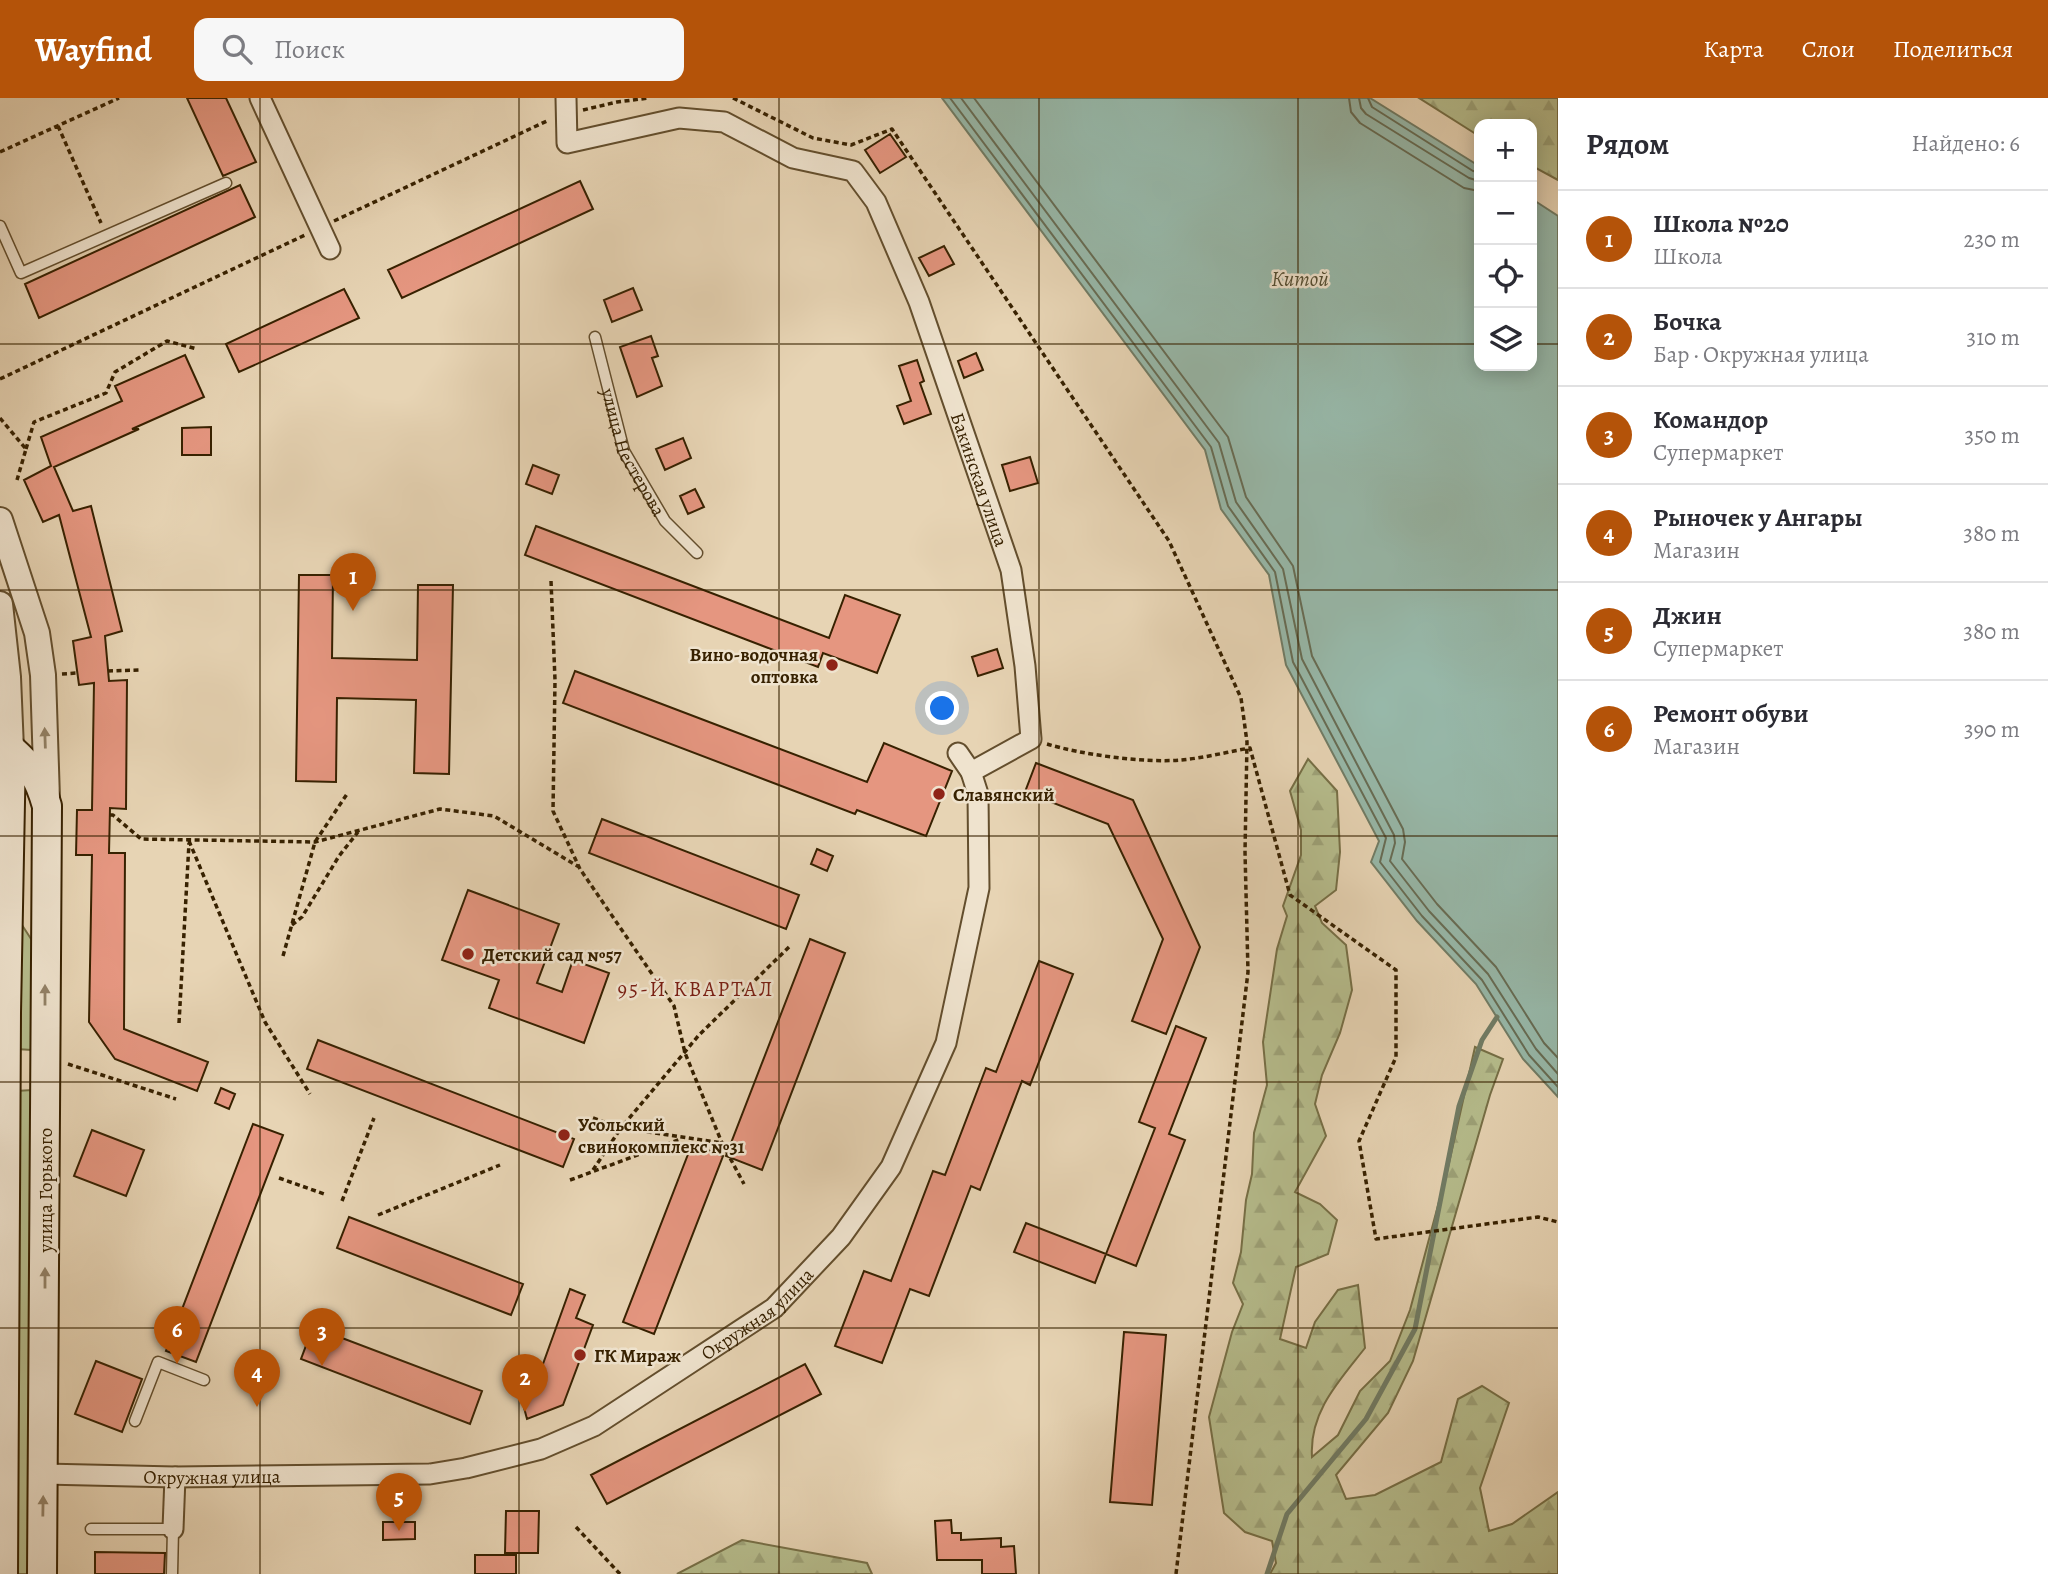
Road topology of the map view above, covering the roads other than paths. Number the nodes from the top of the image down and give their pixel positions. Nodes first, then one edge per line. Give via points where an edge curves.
1 (260, 98) edge
2 (566, 98) edge
3 (226, 183) dead end
4 (0, 226) edge
5 (330, 249) dead end
6 (596, 337) dead end
7 (0, 520) edge
8 (697, 553) dead end
9 (0, 604) edge
10 (6, 744) edge
11 (958, 753) dead end
12 (971, 772) junction
13 (47, 806) junction
14 (3, 1013) edge
15 (45, 1084) junction
16 (7, 1092) junction
17 (204, 1380) dead end
18 (135, 1421) dead end
19 (2, 1471) edge
20 (44, 1474) junction
21 (175, 1477) junction
22 (91, 1529) dead end
23 (173, 1529) junction
24 (3, 1574) edge
25 (42, 1574) edge
26 (172, 1574) edge

1 - 5 street
2 - 12 street, Бакинская улица via 567,143 679,118 724,122 793,158 853,171 876,202 919,302 1011,569 1031,739
3 - 4 lane via 21,273
6 - 8 lane, улица Нестерова via 624,451 665,521
13 -> 7 street, улица Горького via 43,675 37,633
9 - 10 street, улица Горького via 9,677
10 - 13 main road, улица Горького via 39,780
10 - 14 main road, улица Горького
11 - 12 street
12 - 21 street, Окружная улица via 978,794 979,888 946,1042 891,1167 841,1237 774,1308 594,1426 521,1454 430,1474
15 -> 13 main road, улица Горького
14 - 16 main road, улица Горького
15 - 16 main road via 37,1075 22,1073 13,1078
20 -> 15 main road, улица Горького
16 - 19 main road, улица Горького
17 - 18 lane via 158,1362
19 - 24 main road, улица Горького
20 - 21 street, Окружная улица
25 -> 20 main road, улица Горького
21 - 23 street
22 - 23 lane
23 - 26 lane

